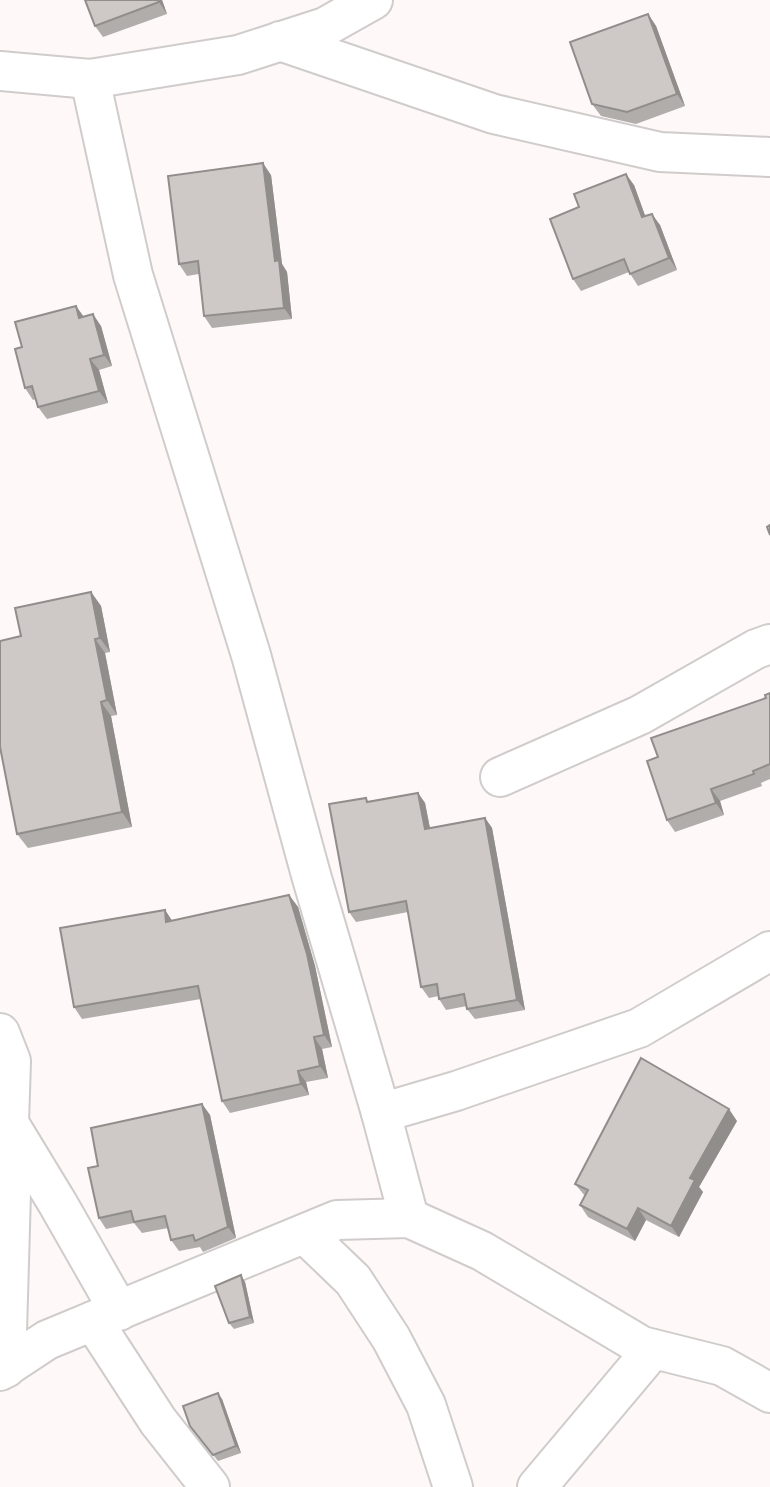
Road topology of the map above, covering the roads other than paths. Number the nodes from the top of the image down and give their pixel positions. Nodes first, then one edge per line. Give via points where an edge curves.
1 (373, 0) edge
2 (279, 41) junction
3 (0, 71) edge
4 (90, 79) junction
5 (770, 157) edge
6 (770, 644) edge
7 (500, 777) dead end
8 (770, 951) edge
9 (0, 1033) edge
10 (381, 1113) junction
11 (9, 1123) junction
12 (409, 1218) junction
13 (305, 1234) junction
14 (106, 1316) junction
15 (653, 1349) junction
16 (3, 1369) edge
17 (770, 1393) edge
18 (210, 1487) edge
19 (453, 1487) edge
20 (537, 1487) edge

1 - 2 street via 325,27
2 - 4 street via 239,55
2 - 5 street via 494,114 660,152
3 - 4 street
4 - 10 street via 133,275 251,654
6 - 7 street via 640,715
8 - 10 street via 639,1028
9 - 11 street via 11,1061
10 - 12 street
11 - 14 street via 58,1204
11 - 16 street via 11,1192
12 - 13 street via 337,1220
12 - 15 street via 482,1251
13 - 14 street
13 - 19 street via 353,1280 391,1338 426,1405
14 - 16 street via 47,1340
14 - 18 street via 158,1421
15 - 17 street via 722,1366
15 - 20 street

